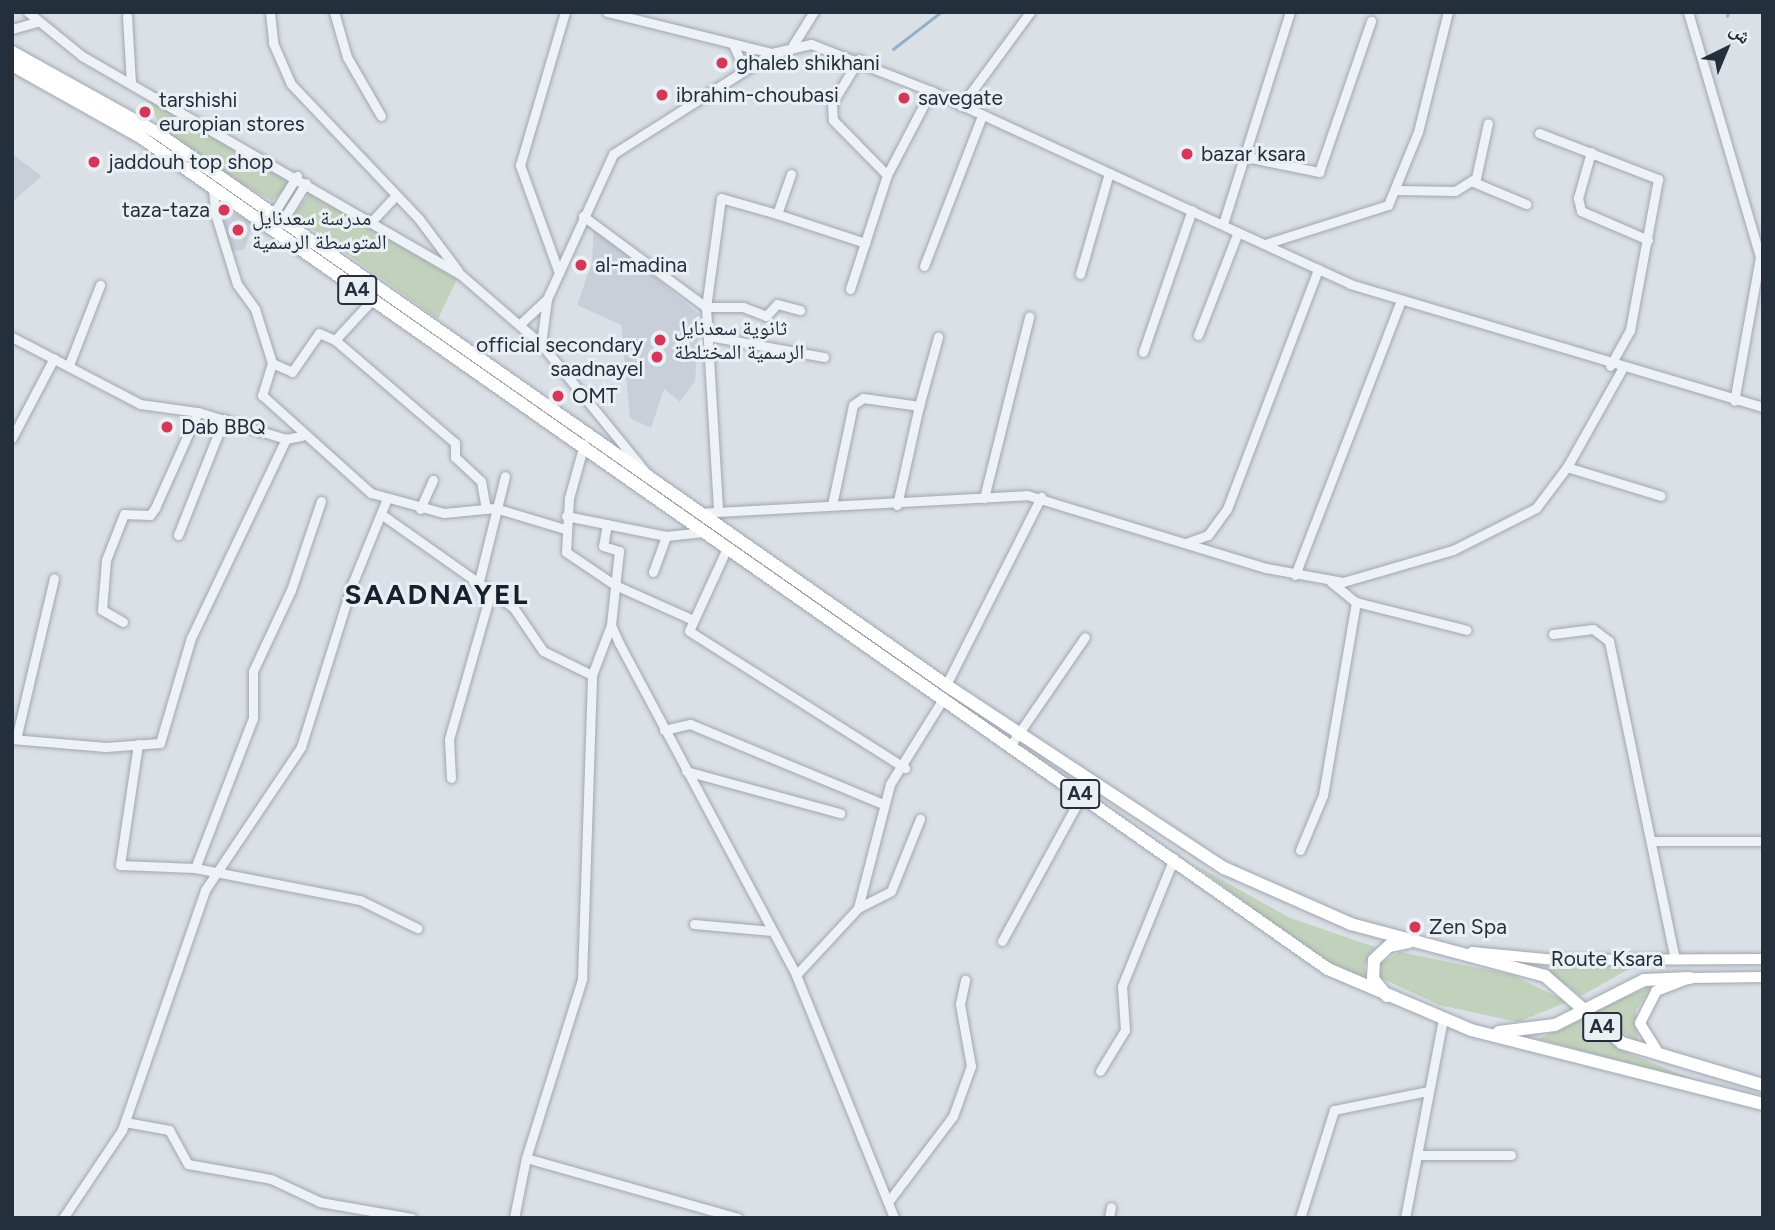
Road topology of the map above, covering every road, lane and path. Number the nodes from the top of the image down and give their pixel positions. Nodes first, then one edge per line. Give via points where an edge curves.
1 (28, 12) edge
2 (270, 12) edge
3 (334, 12) edge
4 (565, 12) edge
5 (607, 12) edge
6 (814, 12) edge
7 (1030, 12) edge
8 (1290, 12) edge
9 (1448, 12) edge
10 (1688, 12) edge
11 (127, 16) dead end
12 (1371, 21) dead end
13 (36, 22) junction
14 (12, 29) edge
15 (733, 44) junction
16 (793, 45) junction
17 (12, 52) edge
18 (772, 53) junction
19 (859, 59) junction
20 (12, 65) edge
21 (744, 69) junction
22 (131, 83) junction
23 (931, 91) junction
24 (961, 106) junction
25 (381, 116) dead end
26 (982, 116) junction
27 (1488, 123) dead end
28 (1539, 133) dead end
29 (1591, 152) junction
30 (1246, 157) junction
31 (1109, 173) junction
32 (791, 174) dead end
33 (297, 176) junction
34 (887, 176) junction
35 (1471, 181) junction
36 (306, 183) junction
37 (214, 188) junction
38 (1398, 190) junction
39 (395, 196) junction
40 (1526, 204) dead end
41 (1192, 211) junction
42 (777, 214) junction
43 (583, 216) junction
44 (372, 221) junction
45 (274, 224) junction
46 (1223, 225) junction
47 (1238, 232) junction
48 (1648, 240) junction
49 (865, 243) junction
50 (1265, 244) junction
51 (1761, 256) edge
52 (924, 266) dead end
53 (1318, 270) junction
54 (559, 273) junction
55 (1080, 274) dead end
56 (460, 275) junction
57 (100, 285) dead end
58 (850, 289) dead end
59 (547, 299) junction
60 (372, 300) junction
61 (1401, 301) junction
62 (706, 307) junction
63 (800, 310) dead end
64 (1029, 317) dead end
65 (519, 325) junction
66 (1198, 335) dead end
67 (708, 336) junction
68 (12, 337) edge
69 (938, 337) dead end
70 (335, 340) junction
71 (541, 344) junction
72 (1143, 352) dead end
73 (824, 357) dead end
74 (54, 358) junction
75 (272, 363) junction
76 (69, 365) junction
77 (1610, 366) junction
78 (1622, 369) junction
79 (1734, 401) junction
80 (919, 406) junction
81 (1763, 407) edge
82 (198, 412) junction
83 (225, 419) junction
84 (302, 436) junction
85 (12, 439) edge
86 (286, 439) junction
87 (584, 444) junction
88 (1567, 467) junction
89 (505, 476) dead end
90 (433, 480) dead end
91 (651, 480) junction
92 (1661, 496) dead end
93 (1041, 497) junction
94 (984, 498) junction
95 (321, 501) dead end
96 (386, 501) junction
97 (832, 505) junction
98 (897, 505) junction
99 (491, 508) junction
100 (718, 508) junction
101 (420, 509) junction
102 (381, 514) junction
103 (566, 516) junction
104 (699, 523) junction
105 (607, 524) junction
106 (565, 529) junction
107 (178, 535) dead end
108 (666, 536) junction
109 (1185, 543) junction
110 (727, 548) junction
111 (653, 572) dead end
112 (1295, 575) junction
113 (54, 579) dead end
114 (479, 581) junction
115 (1331, 582) junction
116 (615, 586) junction
117 (491, 592) junction
118 (1356, 602) junction
119 (691, 619) junction
120 (123, 622) dead end
121 (611, 625) junction
122 (1467, 630) dead end
123 (1553, 634) dead end
124 (1085, 637) dead end
125 (592, 676) junction
126 (946, 685) junction
127 (943, 699) junction
128 (664, 730) junction
129 (1019, 735) junction
130 (14, 739) edge
131 (138, 744) junction
132 (1010, 746) junction
133 (905, 768) junction
134 (686, 771) junction
135 (451, 778) dead end
136 (1082, 795) junction
137 (883, 804) junction
138 (840, 813) dead end
139 (920, 819) dead end
140 (1652, 841) junction
141 (1763, 841) edge
142 (1300, 850) dead end
143 (1174, 858) junction
144 (195, 868) junction
145 (215, 872) junction
146 (858, 908) junction
147 (694, 924) dead end
148 (417, 928) dead end
149 (772, 931) junction
150 (1002, 941) dead end
151 (1413, 941) junction
152 (1452, 948) junction
153 (1675, 959) junction
154 (1763, 959) edge
155 (796, 975) junction
156 (1763, 977) edge
157 (1690, 978) junction
158 (965, 980) dead end
159 (1393, 1000) junction
160 (1585, 1009) junction
161 (1443, 1019) junction
162 (1471, 1030) junction
163 (1669, 1062) junction
164 (1100, 1071) dead end
165 (1763, 1085) edge
166 (1428, 1091) junction
167 (1763, 1104) edge
168 (125, 1122) junction
169 (1417, 1155) junction
170 (1511, 1155) dead end
171 (526, 1158) junction
172 (888, 1202) junction
173 (1111, 1207) dead end
174 (64, 1218) edge
175 (412, 1218) edge
176 (514, 1218) edge
177 (738, 1218) edge
178 (894, 1218) edge
179 (1109, 1218) edge
180 (1300, 1218) edge
181 (1405, 1218) edge

1 - 13 street
2 - 39 street via 273,43 291,84
3 - 25 street via 347,57
4 - 54 street via 520,165
5 - 15 street
6 - 16 street
7 - 24 street
8 - 30 street
9 - 38 street via 1437,69
10 - 51 street
11 - 22 street
12 - 30 street via 1319,172
13 - 14 street
13 - 22 street
15 - 18 street
15 - 21 street
16 - 18 street
16 - 19 street
17 - 45 highway, A4 via 129,115
18 - 21 street
19 - 23 street
19 - 34 street via 838,89 833,120
20 - 37 highway, A4 via 96,108
21 - 43 street via 620,148
22 - 33 street
23 - 24 street
23 - 34 street
24 - 26 street
26 - 31 street
26 - 52 street
27 - 35 street
28 - 29 street
29 - 48 street via 1654,173
29 - 48 street via 1578,198 1581,211
30 - 46 street
31 - 41 street
31 - 55 street
32 - 42 street
33 - 36 street
33 - 45 street
34 - 49 street
35 - 38 street via 1455,191
35 - 40 street
36 - 44 street
36 - 45 street
37 - 45 highway, A4
37 - 75 street via 215,213 237,284 255,309
38 - 50 street via 1388,205 1365,215
39 - 44 street
39 - 56 street
41 - 46 street
41 - 72 street
42 - 49 street
42 - 62 street via 721,198
43 - 54 street
43 - 62 street
44 - 56 street
45 - 60 highway, A4
45 - 91 highway, A4
46 - 47 street
47 - 50 street
47 - 66 street
48 - 77 street via 1630,330
49 - 58 street
50 - 53 street
51 - 79 street
53 - 61 street
53 - 109 street via 1227,509 1208,535
54 - 59 street
56 - 65 street
57 - 76 street
59 - 65 street
59 - 71 street
60 - 70 street
60 - 87 highway, A4
61 - 77 street
61 - 112 street
62 - 63 street via 743,307 766,316 777,304
62 - 67 street
64 - 94 street
65 - 71 street
67 - 73 street
67 - 100 street
68 - 74 street
69 - 80 street
70 - 75 street via 317,335 292,372
70 - 99 street via 455,443 459,462 481,481
71 - 91 street
74 - 76 street
74 - 85 street
75 - 84 street via 262,395
76 - 82 street via 140,404
77 - 78 street
78 - 79 street
78 - 88 street
79 - 81 street
80 - 97 street via 855,402
80 - 98 street
82 - 83 street
82 - 120 street via 155,508 150,515 124,514 106,560 102,610
83 - 86 street
83 - 107 street
84 - 86 street
84 - 96 street
86 - 131 street via 191,638 163,739
87 - 103 street
87 - 104 highway, A4
88 - 92 street
88 - 115 street via 1535,508 1453,550
89 - 99 street
90 - 101 street
91 - 104 highway, A4
93 - 94 street
93 - 109 street
93 - 126 street
94 - 98 street
95 - 144 street via 291,590 253,671 253,718
96 - 101 street
96 - 102 street
97 - 98 street
97 - 100 street
99 - 101 street
99 - 106 street
99 - 114 street
100 - 104 street
102 - 114 street
102 - 145 street via 351,587 301,747
103 - 105 street
103 - 106 street
104 - 108 street
104 - 110 highway, A4
104 - 126 highway, A4
105 - 108 street
105 - 116 street via 603,546 620,551
106 - 116 street via 568,554
108 - 111 street
109 - 112 street
110 - 119 street
110 - 127 highway, A4
112 - 115 street
113 - 130 street
114 - 117 street
115 - 118 street
116 - 119 street
116 - 121 street
117 - 125 street via 520,615 542,651
117 - 135 street via 449,739
118 - 122 street
118 - 142 street via 1323,795
119 - 133 street via 690,631 737,666
121 - 125 street
121 - 128 street
123 - 140 street via 1593,629 1609,641
124 - 129 street
125 - 171 street via 585,965
126 - 129 highway, A4
127 - 132 highway, A4
127 - 133 street
128 - 134 street
128 - 137 street via 690,724
129 - 132 street
129 - 151 highway, A4 via 1253,884
130 - 131 street
131 - 144 street via 120,865
132 - 136 highway, A4
133 - 137 street
134 - 138 street
134 - 149 street
136 - 143 highway, A4
136 - 150 street
137 - 146 street
139 - 146 street via 891,891
140 - 141 street
140 - 153 street
143 - 159 highway, A4 via 1306,955
143 - 164 street via 1122,986 1125,1030
144 - 145 street
145 - 148 street via 360,900
145 - 168 street
146 - 155 street
147 - 149 street
149 - 155 street
151 - 152 highway, A4
151 - 159 highway via 1389,946 1374,960 1373,979
152 - 153 main road, Route Ksara via 1556,960
152 - 160 highway, A4 via 1545,976
153 - 154 main road, Route Ksara
155 - 172 street
156 - 157 main road, Route Ksara
157 - 160 highway via 1644,980
157 - 163 main road, Route Ksara via 1656,991 1640,1016 1645,1038
158 - 172 street via 960,1004 971,1066 953,1116
159 - 161 highway, A4
160 - 162 highway via 1533,1031
160 - 163 highway, A4 via 1622,1044
161 - 162 highway, A4
161 - 166 street
162 - 167 highway, A4
163 - 165 highway, A4
166 - 169 street
166 - 180 street via 1334,1110
168 - 174 street
168 - 175 street via 169,1130 188,1164 271,1179 320,1202
169 - 170 street
169 - 181 street
171 - 176 street
171 - 177 street
172 - 178 street
173 - 179 street

